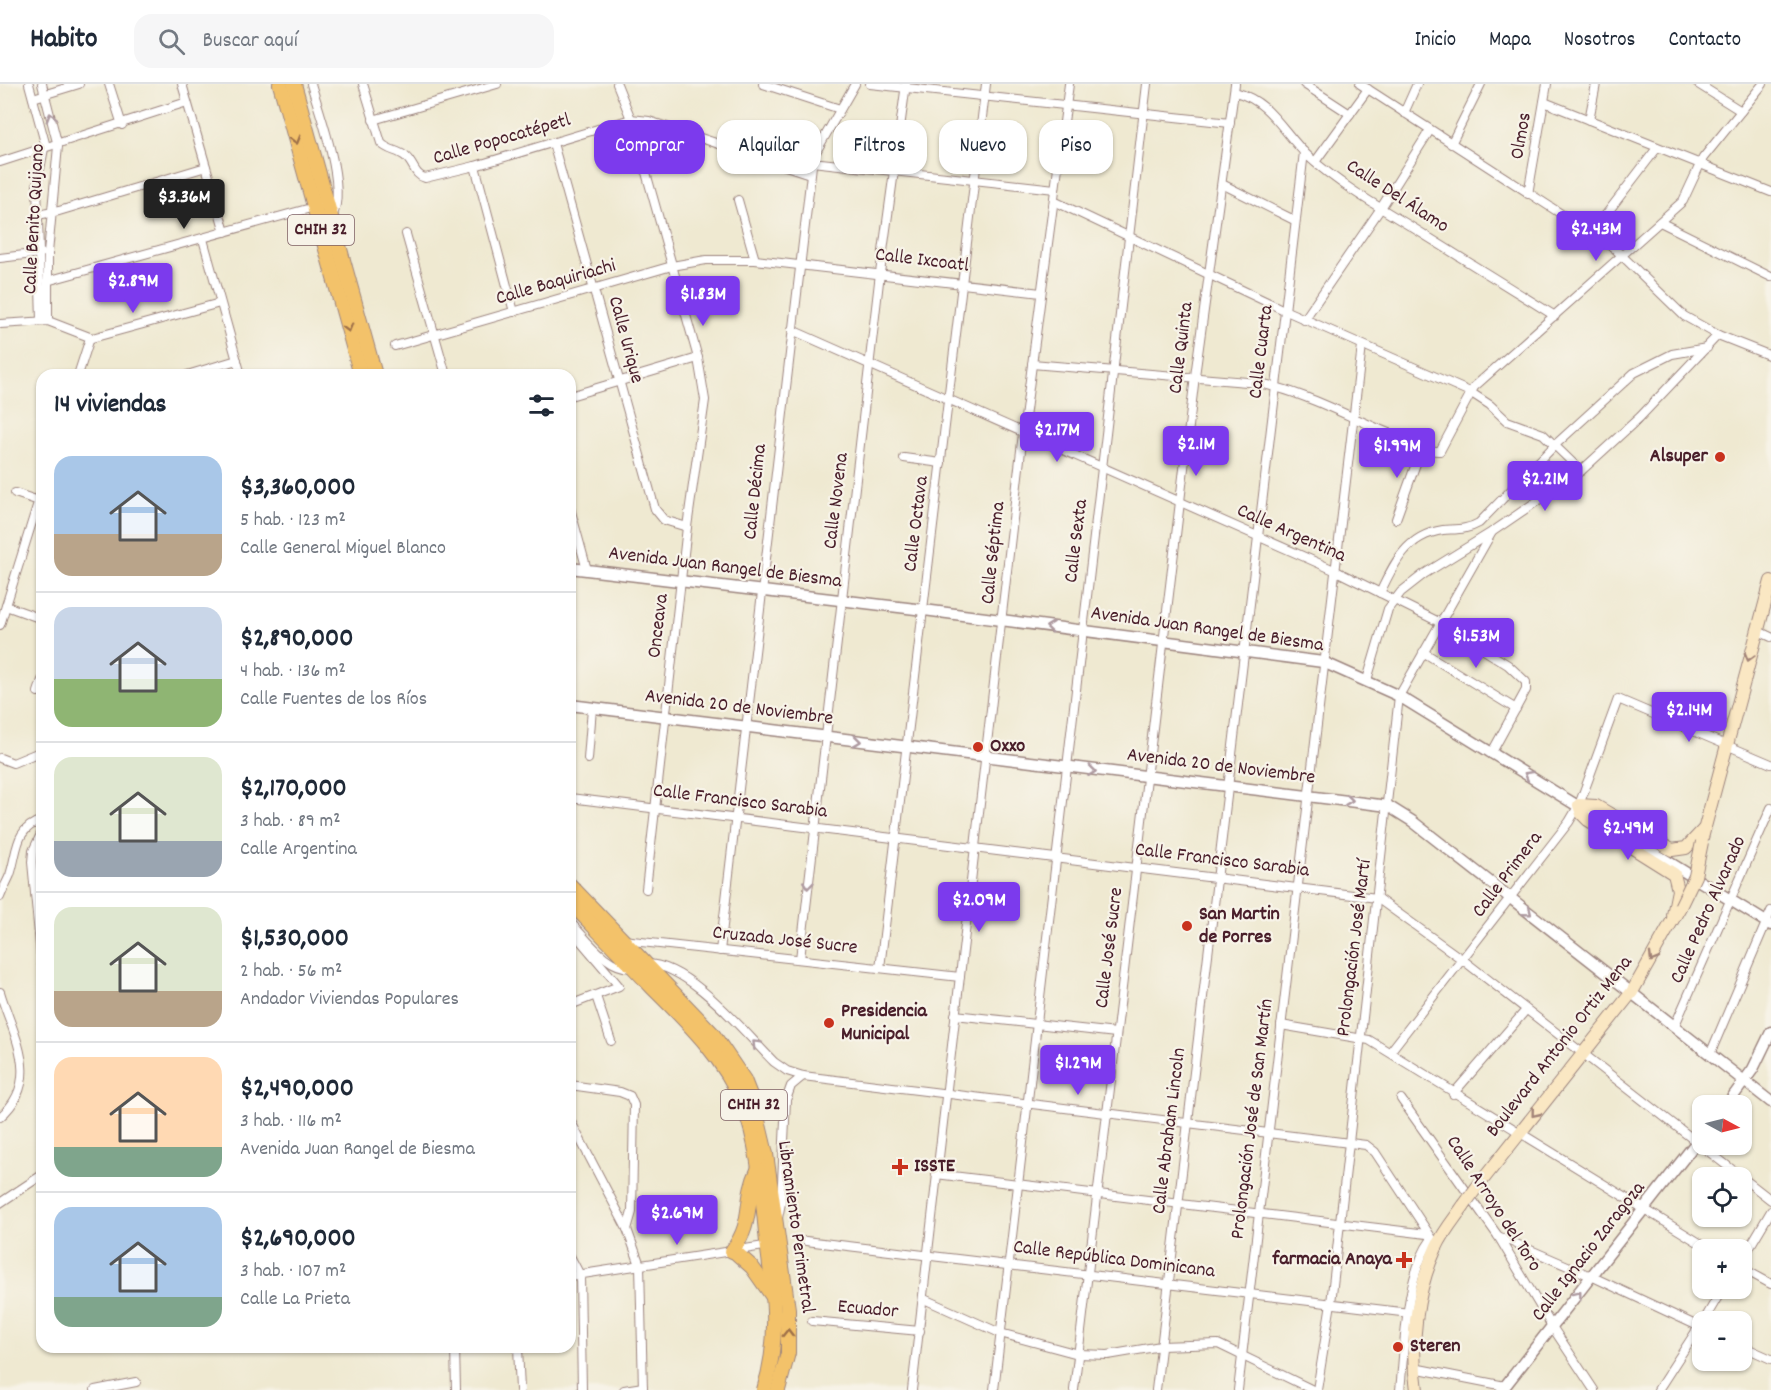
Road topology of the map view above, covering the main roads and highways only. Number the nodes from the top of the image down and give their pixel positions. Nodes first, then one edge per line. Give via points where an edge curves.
1 (280, 84) edge
2 (294, 84) edge
3 (321, 205) junction
4 (360, 369) edge
5 (373, 369) edge
6 (1771, 581) edge
7 (1703, 836) junction
8 (576, 891) edge
9 (576, 908) edge
10 (1670, 928) junction
11 (639, 966) junction
12 (758, 1168) junction
13 (774, 1245) junction
14 (775, 1301) junction
15 (764, 1390) edge
16 (778, 1390) edge
17 (1417, 1390) edge

1 -> 3 main road, CHIH 32
2 - 3 main road, CHIH 32
3 -> 4 main road, CHIH 32
3 - 5 main road, CHIH 32 via 331,218
6 -> 7 main road, Boulevard Antonio Ortiz Mena
7 - 10 main road, Boulevard Antonio Ortiz Mena, bridge via 1695,876
7 - 10 main road via 1686,848 1672,850 1596,806 1579,805 1588,820 1674,874 1678,891
8 - 11 main road, Libramiento Perimetral / CHIH 32 via 624,940
9 - 11 main road, Libramiento Perimetral / CHIH 32
10 -> 17 main road, Boulevard Antonio Ortiz Mena, bridge via 1632,992 1432,1240 1413,1314
11 - 12 main road, Libramiento Perimetral / CHIH 32 via 727,1071 749,1122
11 - 13 main road, Libramiento Perimetral / CHIH 32 via 712,1034 744,1080 761,1129 776,1222
12 - 13 main road, Libramiento Perimetral / CHIH 32
12 - 14 main road via 749,1192 746,1229 733,1251 752,1267
13 - 14 main road, Libramiento Perimetral / CHIH 32
16 -> 13 main road, Libramiento Perimetral / CHIH 32 via 789,1334
14 - 15 main road, Libramiento Perimetral / CHIH 32 via 776,1331

